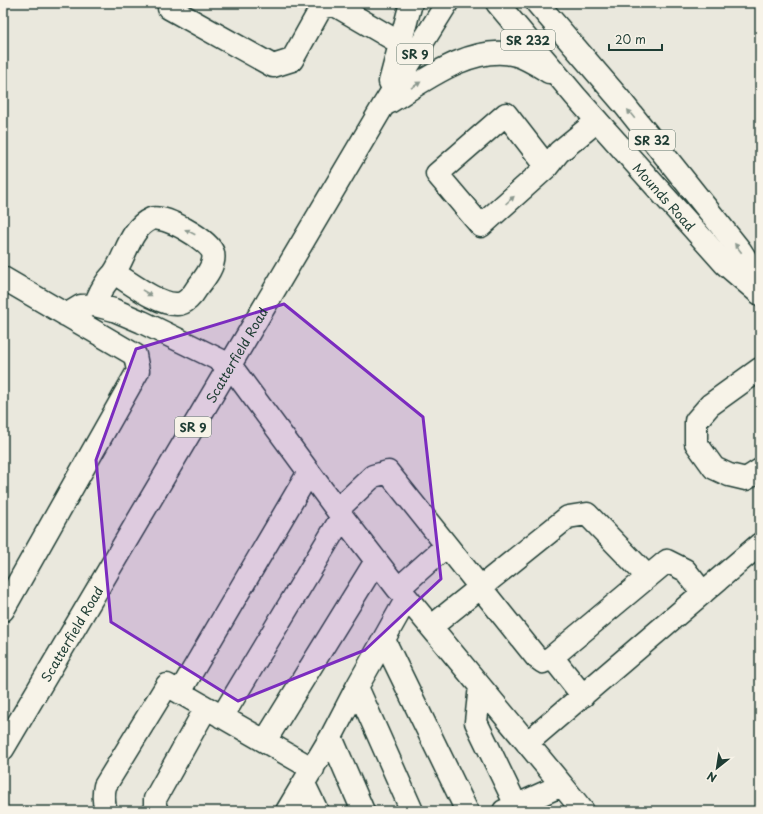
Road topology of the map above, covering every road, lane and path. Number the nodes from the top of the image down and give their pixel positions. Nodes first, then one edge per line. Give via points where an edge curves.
1 (169, 3) edge
2 (411, 3) edge
3 (447, 3) edge
4 (497, 3) edge
5 (537, 3) edge
6 (551, 3) edge
7 (400, 43) junction
8 (581, 54) junction
9 (558, 77) junction
10 (383, 106) junction
11 (597, 121) junction
12 (547, 167) junction
13 (114, 273) junction
14 (3, 278) edge
15 (760, 281) edge
16 (760, 294) edge
17 (95, 304) junction
18 (66, 315) junction
19 (230, 365) junction
20 (760, 369) edge
21 (760, 470) edge
22 (309, 472) junction
23 (340, 514) junction
24 (760, 544) edge
25 (446, 546) junction
26 (376, 561) junction
27 (648, 577) junction
28 (480, 588) junction
29 (703, 593) junction
30 (402, 594) junction
31 (4, 606) edge
32 (431, 627) junction
33 (384, 640) junction
34 (552, 657) junction
35 (480, 686) junction
36 (357, 687) junction
37 (180, 692) junction
38 (583, 696) junction
39 (214, 712) junction
40 (331, 737) junction
41 (265, 741) junction
42 (527, 743) junction
43 (3, 748) edge
44 (308, 776) junction
45 (562, 785) junction
46 (510, 808) edge
47 (106, 811) edge
48 (157, 811) edge
49 (287, 811) edge
50 (317, 811) edge
51 (363, 811) edge
52 (412, 811) edge
53 (467, 811) edge
54 (583, 811) edge

1 - 7 main road via 169,8 273,66 292,60 321,8 333,4
2 - 7 main road
3 - 10 main road, Scatterfield Road / SR 9
4 - 9 main road, Mounds Road / SR 232
5 - 8 main road, Mounds Road / SR 32
6 - 8 main road
7 - 10 main road
15 -> 8 main road, Mounds Road / SR 32 via 740,250
10 -> 9 main road, SR 32 via 433,75 468,58 495,52 517,55
9 - 11 main road, Mounds Road / SR 32
10 - 19 main road, Scatterfield Road / SR 9
11 - 12 main road via 559,152
11 - 16 main road, Mounds Road / SR 32 via 725,264
12 -> 12 main road via 506,114 437,174 481,226
13 -> 13 main road via 152,296 178,305 187,301 202,282 209,271 213,254 208,245 196,235 166,220 153,218 135,234
13 - 17 main road via 106,282
14 - 18 main road
17 - 18 main road via 81,306
17 - 19 main road via 142,322
18 - 31 main road via 135,355 138,371
19 - 22 main road
19 - 43 main road, Scatterfield Road / SR 9
20 - 21 main road via 710,405 696,421 696,444 714,468 730,475 746,479
22 - 23 main road
22 - 37 main road
23 - 25 main road via 373,476 388,472
23 - 26 main road
23 - 39 main road
24 - 29 main road
25 - 28 main road
25 - 30 main road
26 - 30 main road
26 - 41 main road
27 - 28 main road via 587,514 568,517
27 - 29 main road via 667,561 686,570
27 - 34 main road
28 - 32 main road
28 - 34 main road via 536,658 543,662
29 - 38 main road
30 - 32 main road
30 - 33 main road
32 - 35 main road
33 - 36 main road
33 - 53 main road
34 - 38 main road
35 - 42 main road
35 - 46 main road via 476,722
36 - 40 main road
36 - 52 main road
37 - 39 main road
37 - 47 main road via 167,685 105,786 103,804
38 - 42 main road
39 - 41 main road
39 - 48 main road via 155,799
40 - 44 main road
40 - 51 main road
41 - 44 main road
42 - 45 main road
44 - 49 main road
44 - 50 main road
45 - 46 main road
45 - 54 main road

